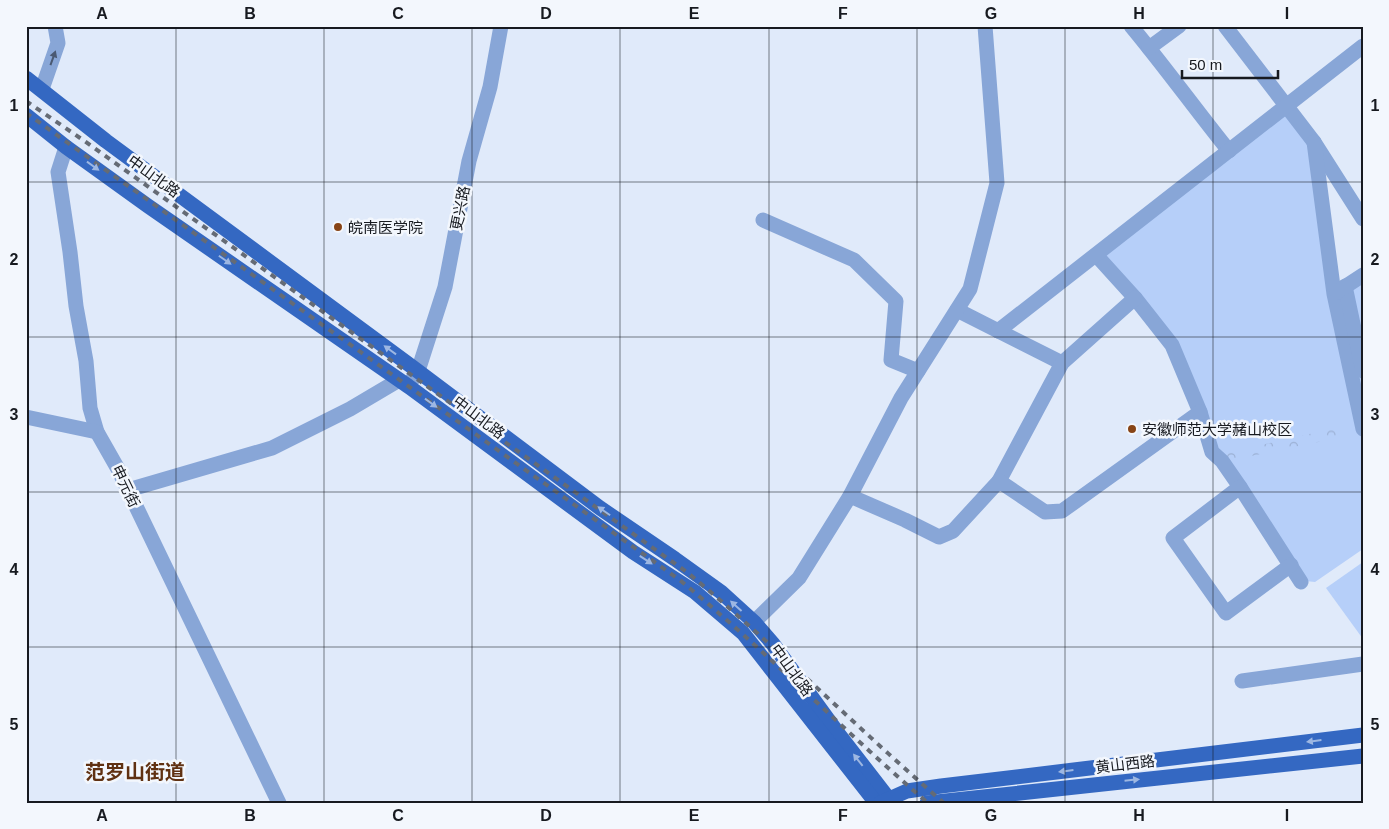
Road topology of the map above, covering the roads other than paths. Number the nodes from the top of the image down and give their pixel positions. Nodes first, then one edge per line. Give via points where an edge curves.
1 (55, 26) edge
2 (501, 26) edge
3 (985, 26) edge
4 (1132, 26) edge
5 (1179, 26) edge
6 (1225, 26) edge
7 (1363, 46) edge
8 (1149, 48) junction
9 (26, 78) edge
10 (42, 89) junction
11 (1287, 106) junction
12 (26, 115) edge
13 (1314, 142) junction
14 (66, 147) junction
15 (1228, 151) junction
16 (1363, 219) edge
17 (763, 220) dead end
18 (1096, 255) junction
19 (1363, 275) edge
20 (1340, 290) junction
21 (1135, 298) junction
22 (957, 310) junction
23 (998, 331) junction
24 (1062, 364) junction
25 (418, 371) junction
26 (918, 371) junction
27 (1363, 371) edge
28 (404, 383) junction
29 (1200, 412) junction
30 (26, 417) edge
31 (1363, 429) edge
32 (97, 432) junction
33 (999, 481) junction
34 (1240, 487) junction
35 (128, 490) junction
36 (850, 496) junction
37 (1291, 565) junction
38 (1302, 582) dead end
39 (754, 622) junction
40 (1363, 664) edge
41 (1242, 681) dead end
42 (1363, 735) edge
43 (1363, 756) edge
44 (884, 802) edge
45 (279, 803) edge
46 (927, 803) edge

10 -> 1 street via 58,43
2 - 25 street, 更兴路 via 490,87 469,161 445,287
3 - 22 street via 997,183 970,290
4 - 8 street
5 - 8 street
6 - 11 street
7 - 11 street
8 - 15 street
9 - 10 main road, 中山北路
25 -> 10 main road, 中山北路 via 106,141
11 - 13 street
11 - 15 street
12 - 14 main road
13 - 16 street
13 - 20 street
14 -> 28 main road
14 - 32 street, 申元街 via 58,172 90,408
15 - 18 street
17 - 26 street via 854,260 896,301 891,360
18 - 21 street
18 - 23 street
19 - 20 street
20 - 27 street
20 - 31 street
21 - 24 street
21 - 29 street via 1172,345
22 - 23 street
22 - 26 street
23 - 24 street
24 - 33 street
25 - 28 street, 更兴路
39 -> 25 main road, 中山北路 via 721,592 600,508
26 - 36 street via 900,398
28 - 35 street via 272,448
28 -> 44 main road via 633,552 695,592 743,633
29 - 33 street via 1062,511 1045,512
29 - 34 street via 1212,452
30 - 32 street
32 - 35 street, 申元街
33 - 36 street via 954,531 939,537
34 - 37 street
34 - 37 street via 1173,538 1226,613
35 - 45 street, 申元街
36 - 39 street via 799,578
37 - 38 street
44 -> 39 main road, 中山北路 via 837,732
40 - 41 street
42 -> 44 main road, 黄山西路 via 941,786 906,791
46 -> 43 main road, 黄山西路

